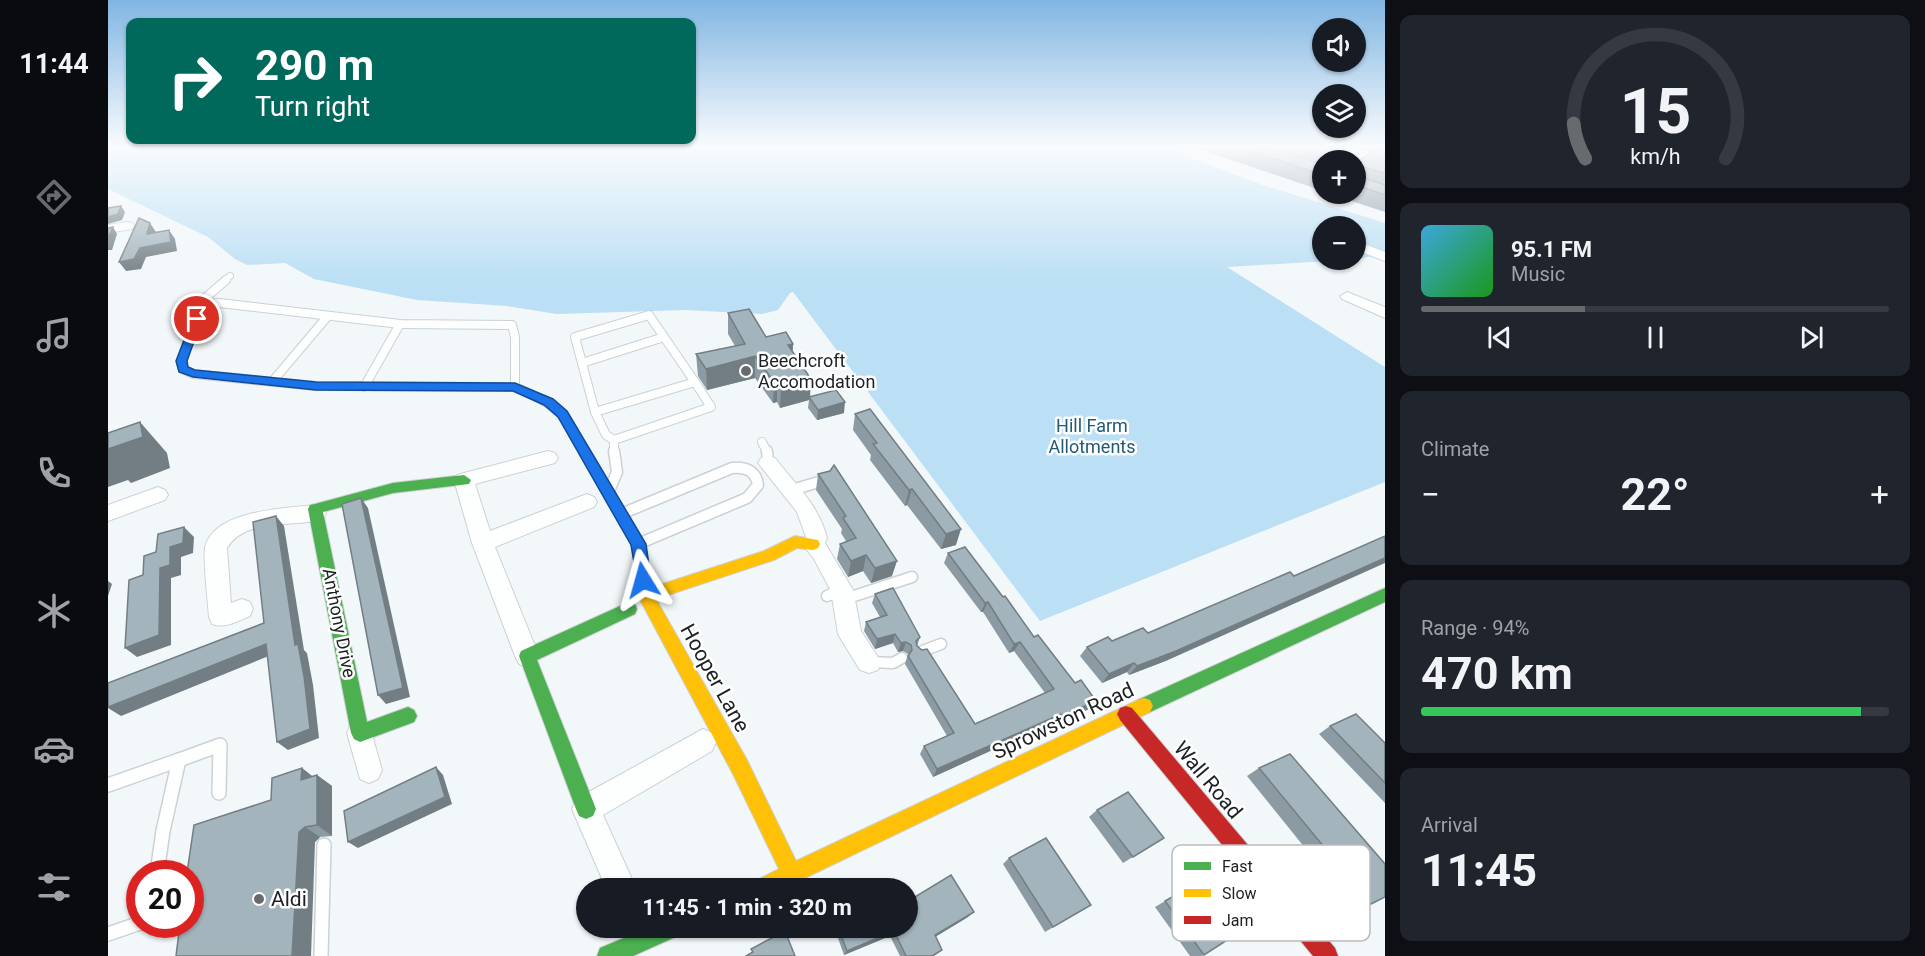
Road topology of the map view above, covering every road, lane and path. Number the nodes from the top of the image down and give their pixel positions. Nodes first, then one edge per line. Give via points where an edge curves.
1 (127, 226) dead end
2 (108, 229) edge
3 (1366, 249) edge
4 (1385, 257) edge
5 (230, 276) dead end
6 (1347, 296) dead end
7 (205, 304) junction
8 (1382, 316) edge
9 (327, 317) junction
10 (400, 324) junction
11 (664, 337) junction
12 (582, 363) junction
13 (272, 382) junction
14 (695, 382) junction
15 (364, 387) junction
16 (515, 387) junction
17 (595, 412) junction
18 (614, 440) junction
19 (762, 442) dead end
20 (548, 458) dead end
21 (768, 463) joint
22 (464, 480) junction
23 (825, 480) edge
24 (792, 490) junction
25 (609, 491) junction
26 (158, 495) dead end
27 (587, 502) dead end
28 (108, 513) edge
29 (316, 513) junction
30 (621, 514) junction
31 (483, 543) junction
32 (638, 544) junction
33 (813, 544) junction
34 (912, 577) dead end
35 (651, 594) junction
36 (838, 595) junction
37 (1385, 595) edge
38 (242, 609) dead end
39 (629, 609) dead end
40 (941, 644) dead end
41 (920, 652) edge
42 (527, 657) junction
43 (902, 658) dead end
44 (868, 662) joint
45 (1126, 714) junction
46 (408, 716) dead end
47 (360, 733) junction
48 (703, 742) dead end
49 (179, 760) junction
50 (369, 770) dead end
51 (108, 785) edge
52 (219, 793) dead end
53 (586, 809) junction
54 (324, 845) dead end
55 (1235, 845) edge
56 (159, 860) edge
57 (792, 874) junction
58 (617, 878) edge
59 (783, 878) edge
60 (126, 927) edge
61 (108, 934) edge
62 (632, 938) edge
63 (1315, 941) edge
64 (321, 956) edge
65 (608, 956) edge
66 (1327, 956) edge

1 - 2 street
3 - 4 street
5 - 7 lane via 204,299
6 - 8 street
7 - 9 lane
7 - 13 lane via 181,361 183,369
9 - 10 lane
9 - 13 lane
10 - 15 lane
10 - 16 lane via 512,325
11 - 12 lane
11 - 12 lane via 649,315 575,337
11 - 14 lane
12 - 17 lane
13 - 15 lane
14 - 17 lane
14 - 18 lane via 711,407
15 - 16 lane
16 - 25 lane via 549,402 563,414
17 - 18 lane via 606,435
18 - 25 lane via 617,472
19 - 21 lane
20 - 22 street
21 - 24 street
22 - 29 street via 393,489 315,509
22 - 31 street
23 - 24 lane
24 - 33 street via 815,525 817,538
25 - 30 lane
26 - 28 street
27 - 31 street
29 - 38 street via 260,519 226,531 219,539 216,547 221,626
29 - 47 street, Anthony Drive
30 - 32 lane
30 - 32 lane via 732,468 740,467 756,475 758,485 747,498
31 - 42 street
32 - 35 lane via 643,580
33 - 35 street via 795,542 769,556
33 - 36 street via 822,553
34 - 36 lane
35 - 57 street, Hooper Lane via 646,596 740,767
36 - 44 street via 850,634
37 - 45 street, Sprowston Road
39 - 42 street
40 - 41 lane
42 - 53 street
43 - 44 lane via 893,663
45 - 55 street, Wall Road
45 - 57 street, Sprowston Road
46 - 47 street
47 - 50 street, Anthony Drive
48 - 53 street
49 - 51 lane
49 - 52 lane via 220,745
49 - 56 lane
53 - 58 street
54 - 64 lane
57 - 59 street, Sprowston Road
60 - 61 lane
62 - 65 street
63 - 66 street, Wall Road

